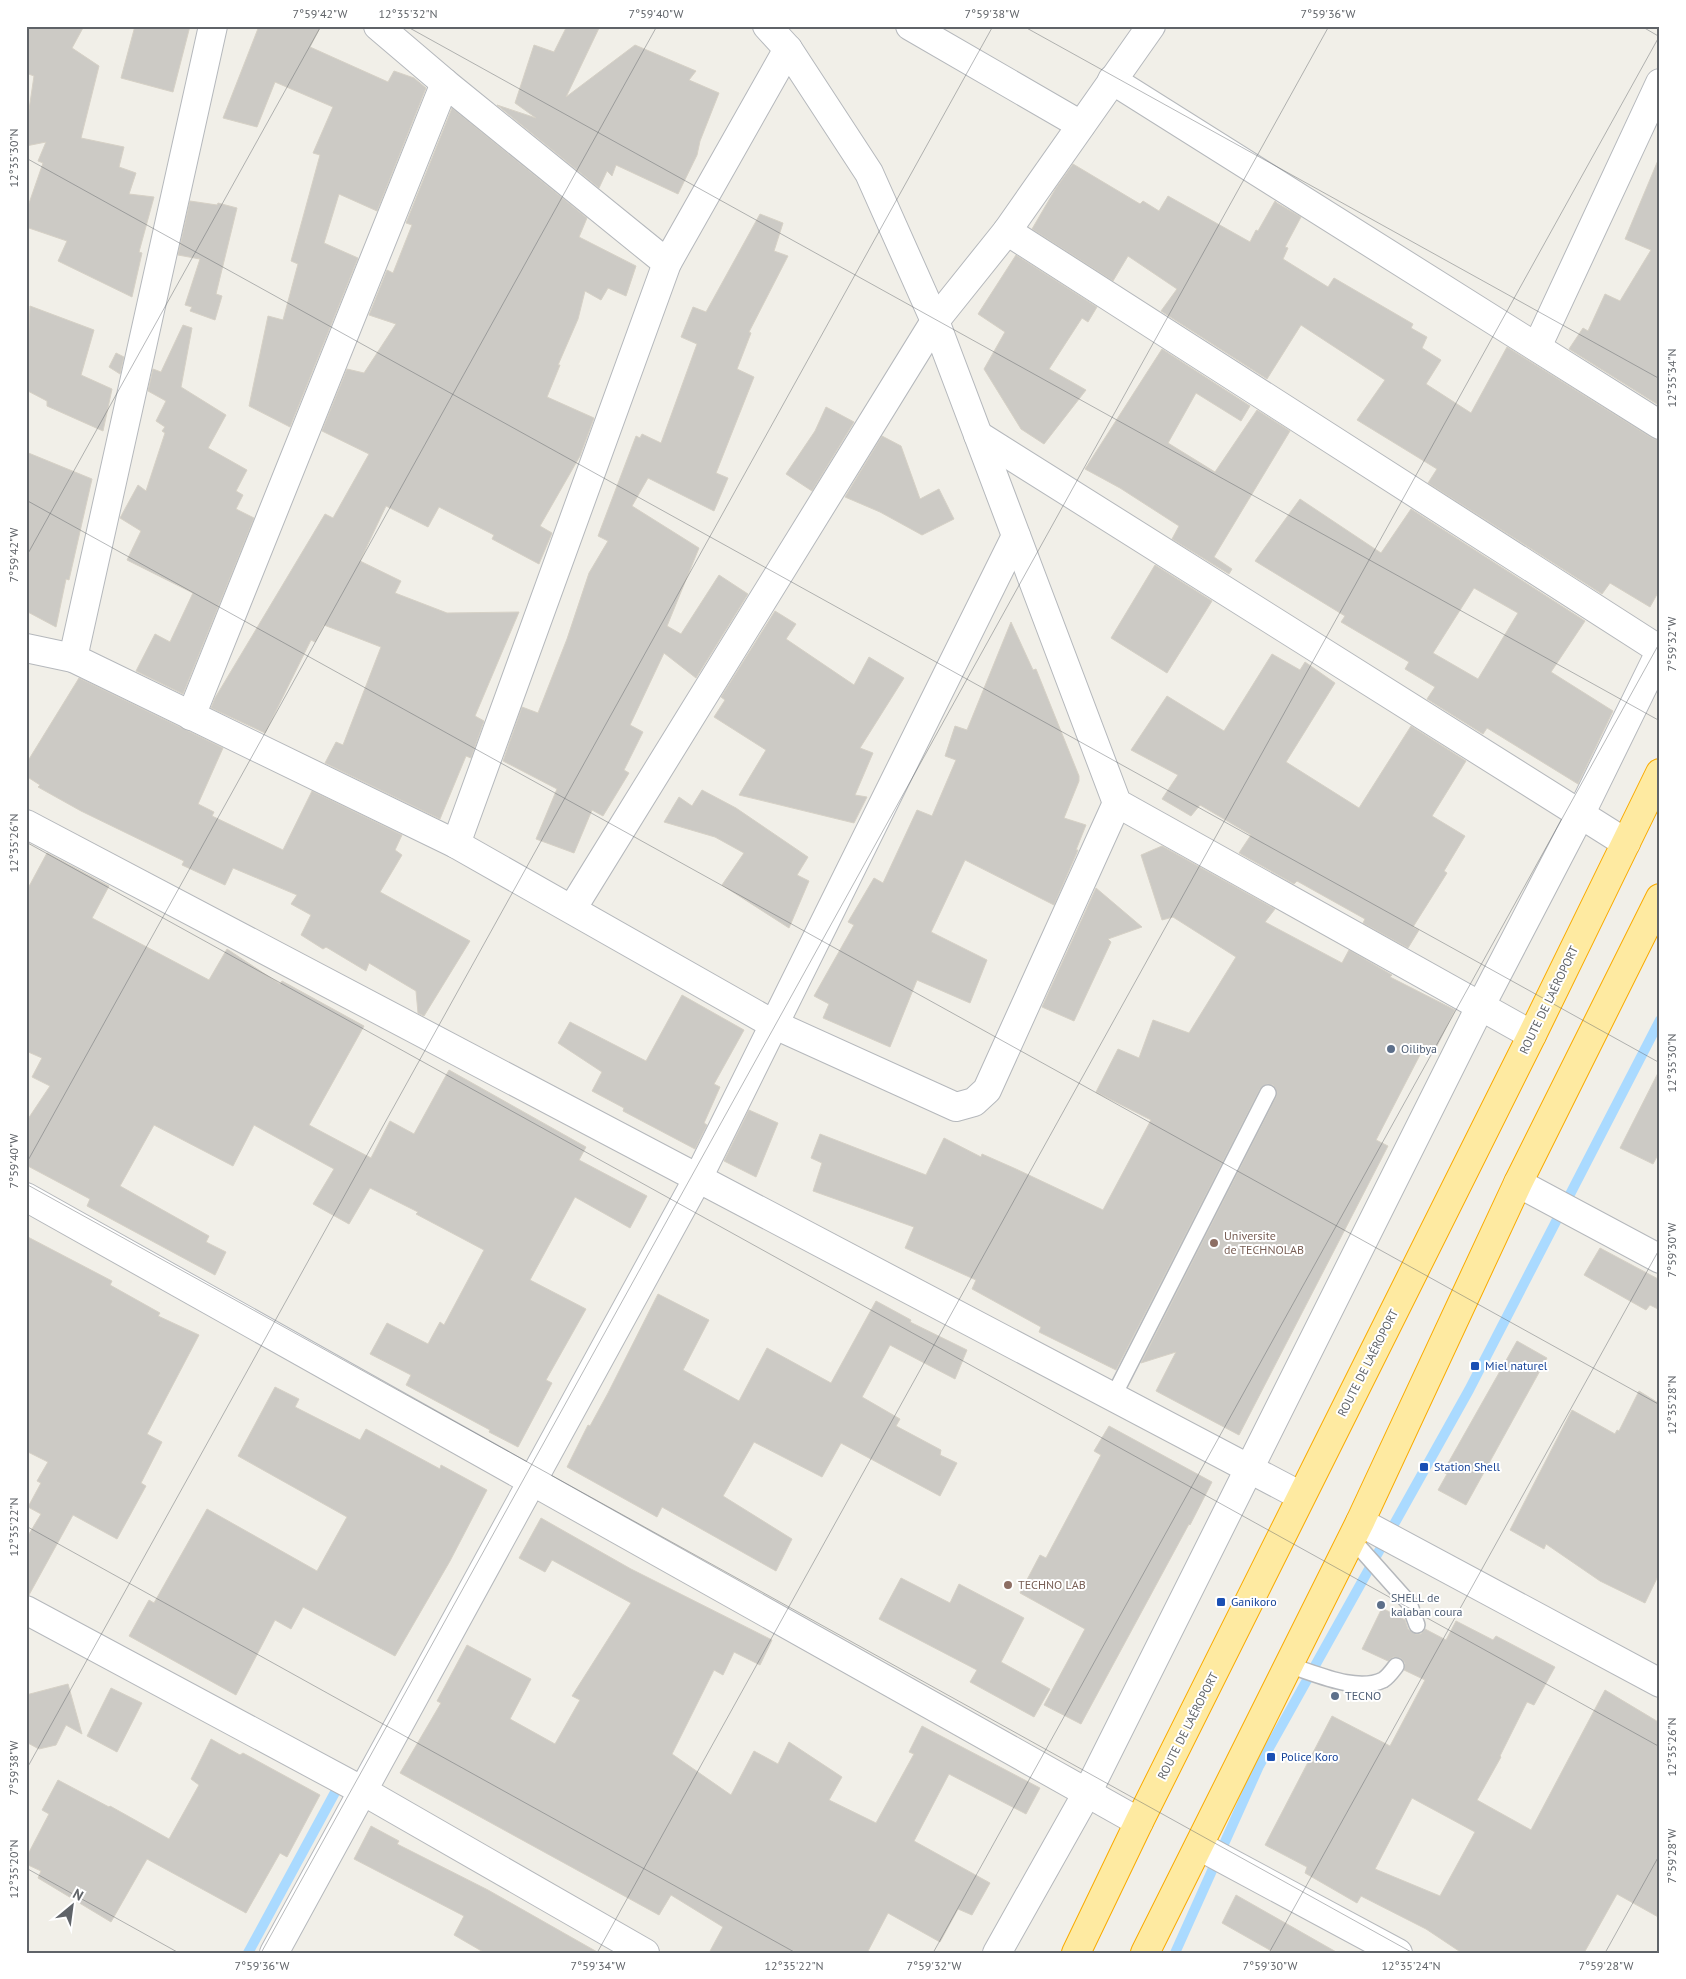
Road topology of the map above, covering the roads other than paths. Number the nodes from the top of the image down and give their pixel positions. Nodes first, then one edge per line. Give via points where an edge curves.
1 (213, 26) edge
2 (378, 26) edge
3 (767, 26) edge
4 (910, 26) edge
5 (1151, 26) edge
6 (788, 49) junction
7 (1112, 80) junction
8 (444, 83) junction
9 (1660, 83) edge
10 (1081, 125) junction
11 (1007, 231) junction
12 (667, 263) junction
13 (935, 321) junction
14 (1537, 347) junction
15 (1660, 425) edge
16 (978, 434) junction
17 (1016, 536) junction
18 (26, 648) edge
19 (1660, 651) edge
20 (73, 658) junction
21 (191, 716) junction
22 (1660, 773) edge
23 (1117, 803) junction
24 (1580, 815) junction
25 (26, 824) edge
26 (1626, 843) junction
27 (456, 844) junction
28 (1660, 898) edge
29 (572, 909) junction
30 (1480, 1007) junction
31 (773, 1024) junction
32 (1532, 1035) junction
33 (1268, 1093) dead end
34 (698, 1178) junction
35 (1518, 1183) junction
36 (26, 1197) edge
37 (1660, 1259) edge
38 (1113, 1397) junction
39 (1248, 1468) junction
40 (532, 1481) junction
41 (1301, 1496) junction
42 (1355, 1530) junction
43 (26, 1610) edge
44 (1417, 1626) dead end
45 (1288, 1665) junction
46 (1396, 1666) dead end
47 (1660, 1683) edge
48 (363, 1791) junction
49 (1086, 1793) junction
50 (1139, 1822) junction
51 (1199, 1846) junction
52 (274, 1953) edge
53 (645, 1953) edge
54 (997, 1953) edge
55 (1076, 1953) edge
56 (1145, 1953) edge
57 (1398, 1953) edge

1 - 20 street
2 - 8 street
3 - 6 street
4 - 10 street
5 - 7 street
6 - 12 street
6 - 13 street via 869,173
7 - 10 street
7 - 14 street
8 - 12 street
8 - 21 street
9 - 14 street
10 - 11 street
11 - 13 street
11 - 19 street
12 - 27 street
13 - 16 street
13 - 29 street
14 - 15 street
16 - 17 street
16 - 24 street
17 - 23 street
17 - 31 street
18 - 20 street
19 - 24 street
20 - 21 street
21 - 27 street
22 - 26 highway, ROUTE DE L'AÉROPORT
23 - 30 street
23 - 31 street via 987,1090 974,1102 956,1107
24 - 26 street
24 - 30 street
25 - 34 street
26 - 32 highway, ROUTE DE L'AÉROPORT
27 - 29 street
28 - 35 highway
29 - 31 street
30 - 32 street
30 - 39 street
31 - 34 street
32 - 41 highway, ROUTE DE L'AÉROPORT
33 - 38 lane
34 - 38 street
34 - 40 street
35 - 37 street
35 - 42 highway
36 - 40 street
38 - 39 street
39 - 41 street
39 - 49 street
40 - 48 street
40 - 49 street
41 - 50 highway, ROUTE DE L'AÉROPORT
42 - 44 lane via 1410,1603
42 - 45 highway
42 - 47 street
43 - 48 street
45 - 46 lane via 1352,1685 1384,1680
45 - 51 highway
48 - 52 street
48 - 53 street
49 - 50 street
49 - 54 street
50 - 55 highway, ROUTE DE L'AÉROPORT
51 - 56 highway
51 - 57 street

